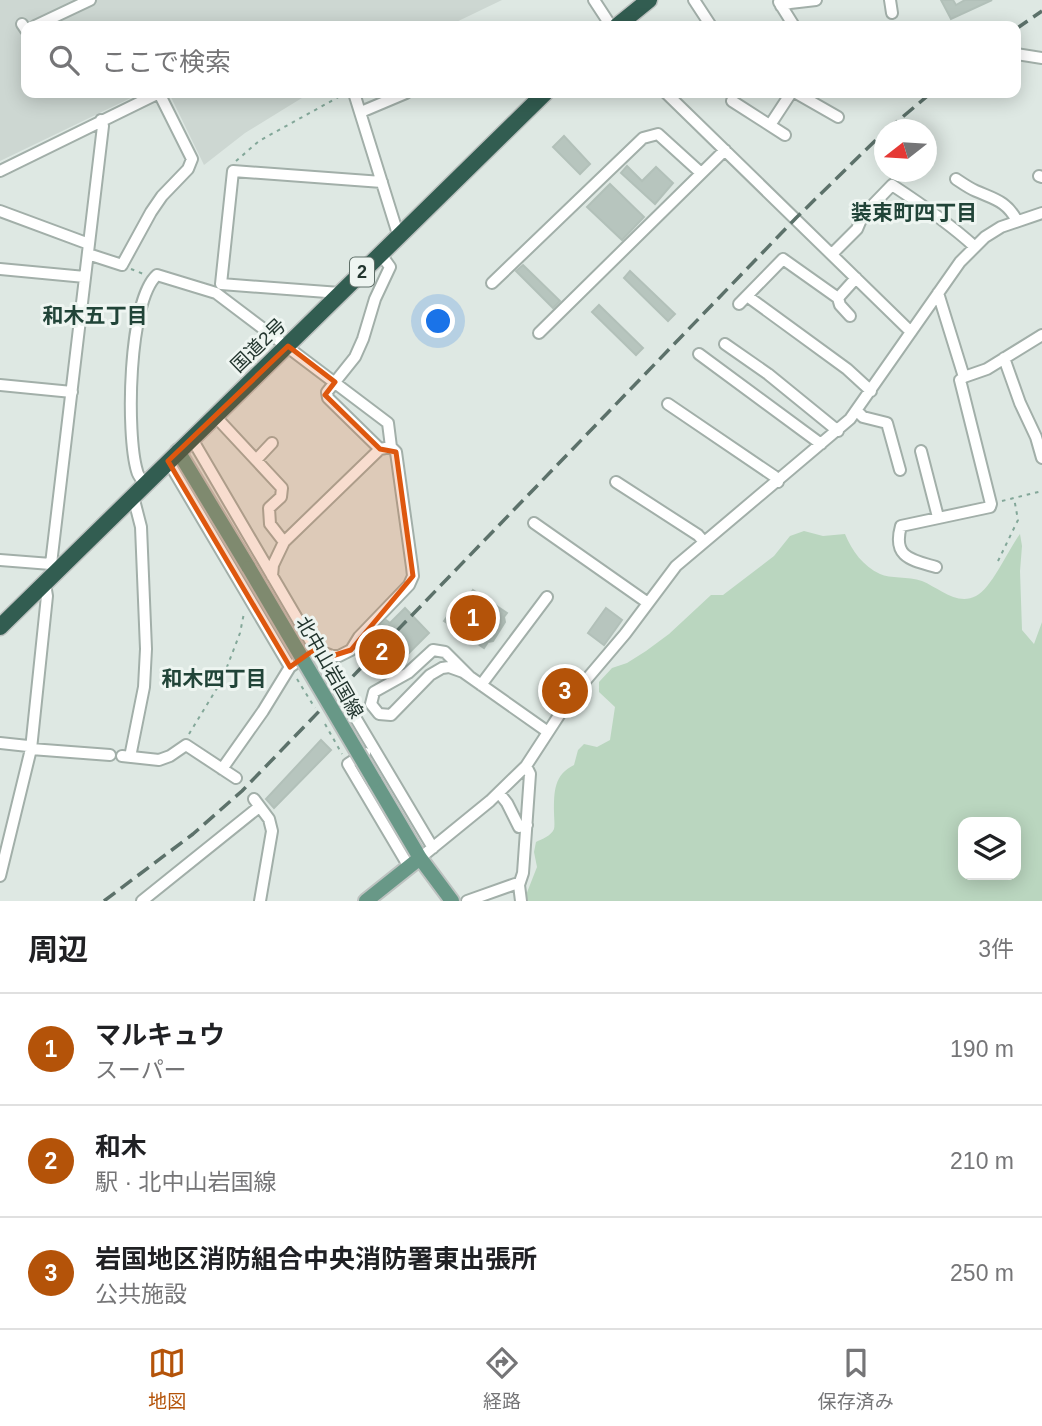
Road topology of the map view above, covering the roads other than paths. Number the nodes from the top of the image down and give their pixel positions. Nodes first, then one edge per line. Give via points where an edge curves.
1 (90, 0) edge
2 (594, 0) edge
3 (649, 0) edge
4 (694, 0) edge
5 (816, 0) edge
6 (890, 0) edge
7 (780, 3) edge
8 (892, 13) dead end
9 (46, 21) edge
10 (608, 21) edge
11 (623, 21) edge
12 (708, 21) edge
13 (791, 21) edge
14 (1021, 55) edge
15 (1042, 58) edge
16 (148, 98) edge
17 (162, 98) edge
18 (356, 98) edge
19 (395, 98) edge
20 (540, 98) edge
21 (671, 98) edge
22 (790, 98) edge
23 (803, 98) edge
24 (732, 101) dead end
25 (361, 113) junction
26 (838, 117) dead end
27 (101, 120) junction
28 (770, 125) junction
29 (785, 135) dead end
30 (725, 150) junction
31 (0, 171) edge
32 (701, 173) junction
33 (956, 179) dead end
34 (382, 182) junction
35 (0, 211) edge
36 (1042, 213) edge
37 (1017, 221) junction
38 (400, 235) junction
39 (975, 247) junction
40 (88, 249) junction
41 (380, 253) junction
42 (832, 254) junction
43 (0, 269) edge
44 (85, 277) junction
45 (856, 278) junction
46 (492, 283) dead end
47 (341, 293) junction
48 (938, 293) junction
49 (838, 298) junction
50 (850, 316) dead end
51 (911, 332) junction
52 (539, 333) dead end
53 (1042, 335) edge
54 (725, 344) dead end
55 (288, 346) junction
56 (699, 354) dead end
57 (1004, 358) junction
58 (964, 377) junction
59 (335, 382) junction
60 (0, 386) edge
61 (872, 391) junction
62 (72, 392) junction
63 (668, 404) dead end
64 (857, 411) junction
65 (215, 416) junction
66 (838, 431) junction
67 (192, 439) junction
68 (272, 443) dead end
69 (821, 444) junction
70 (385, 448) junction
71 (921, 451) dead end
72 (173, 456) junction
73 (1042, 457) edge
74 (256, 460) junction
75 (900, 470) dead end
76 (616, 482) dead end
77 (778, 482) junction
78 (139, 490) junction
79 (938, 517) junction
80 (534, 523) dead end
81 (284, 542) junction
82 (704, 542) junction
83 (0, 560) edge
84 (936, 567) dead end
85 (54, 568) junction
86 (272, 576) junction
87 (45, 584) junction
88 (547, 597) dead end
89 (648, 603) junction
90 (0, 627) edge
91 (315, 649) junction
92 (418, 663) junction
93 (290, 667) junction
94 (430, 675) junction
95 (470, 677) junction
96 (481, 685) junction
97 (355, 717) dead end
98 (548, 732) junction
99 (0, 743) edge
100 (374, 748) junction
101 (31, 749) junction
102 (121, 756) junction
103 (526, 766) junction
104 (222, 769) junction
105 (236, 778) dead end
106 (499, 793) junction
107 (527, 825) junction
108 (433, 848) junction
109 (414, 863) junction
110 (0, 877) edge
111 (519, 885) junction
112 (142, 901) edge
113 (260, 901) edge
114 (366, 901) edge
115 (452, 901) edge
116 (467, 901) edge
117 (521, 901) edge

1 - 9 street
2 - 10 street
3 - 11 highway
4 - 12 street
5 - 7 street
6 - 8 street
7 - 13 street
14 - 15 street
16 - 27 street
17 - 40 street via 192,159 188,169 157,204 122,265
18 - 25 street
19 - 25 street
20 - 38 highway, 国道2号 / 2
21 - 30 street
22 - 28 street
23 - 26 street
24 - 28 street
25 - 34 street
27 - 31 street
27 - 40 street
28 - 29 street
30 - 32 street
30 - 42 street
32 - 46 street via 658,134 643,138
32 - 52 street
33 - 37 street via 976,192 991,195 1013,212
34 - 38 street
34 - 47 street via 233,171 222,284
35 - 40 street
36 - 37 street
37 - 39 street
38 - 41 highway, 国道2号 / 2
39 - 42 street via 892,185
39 - 48 street
40 - 44 street
41 - 47 highway, 国道2号 / 2
41 - 59 street via 390,267 355,357
42 - 45 street
43 - 44 street
44 - 62 street
45 - 49 street
45 - 51 street
47 - 55 highway, 国道2号 / 2
48 - 51 street
48 - 58 street
49 - 50 street
49 - 61 street via 783,259 743,300 847,369
51 - 61 street
53 - 57 street
54 - 66 street
55 - 59 street
55 - 65 highway, 国道2号 / 2
55 - 78 street via 216,293 162,276 153,278 133,349 131,393
56 - 69 street
57 - 58 street
57 - 73 street
58 - 79 street via 960,380 991,503 990,507
59 - 70 street via 388,423
59 - 70 street via 328,398
60 - 62 street
61 - 64 street
62 - 85 street
63 - 77 street
64 - 66 street
64 - 75 street via 887,423
65 - 67 highway, 国道2号 / 2
65 - 74 street
66 - 69 street
67 - 72 highway, 国道2号 / 2
67 - 86 street
68 - 74 street
69 - 77 street
70 - 81 street
70 - 91 street via 396,452 413,576 351,650 332,656
71 - 79 street
72 - 78 highway, 国道2号 / 2
72 - 93 street
72 - 109 main road, 北中山岩国線, bridge via 249,568 374,780
74 - 81 street via 282,488 281,497 269,508 270,524
76 - 82 street
77 - 82 street
78 - 85 highway, 国道2号 / 2
78 - 102 street via 146,649 142,698
79 - 84 street via 903,525 899,534 903,555
80 - 89 street
81 - 86 street
82 - 89 street via 676,566
83 - 85 street
85 - 87 highway, 国道2号 / 2
86 - 91 street
87 - 90 highway, 国道2号 / 2
87 - 101 street
88 - 96 street
89 - 98 street
91 - 93 street
92 - 94 street via 428,662
92 - 94 street via 374,692 374,710 391,715
92 - 95 street via 439,649
93 - 104 street
94 - 95 street via 449,667
95 - 96 street
96 - 98 street
97 - 100 street
98 - 103 street
99 - 101 street
100 - 108 street
100 - 109 street via 348,764
101 - 102 street
101 - 110 street
102 - 104 street via 159,760 186,745
103 - 106 street
103 - 107 street via 530,774
104 - 105 street
106 - 107 street via 519,827
106 - 108 street
107 - 111 street
108 - 109 street
109 - 114 main road
109 - 115 main road, 北中山岩国線
111 - 116 street
111 - 117 street
112 - 113 street via 257,803 272,831

